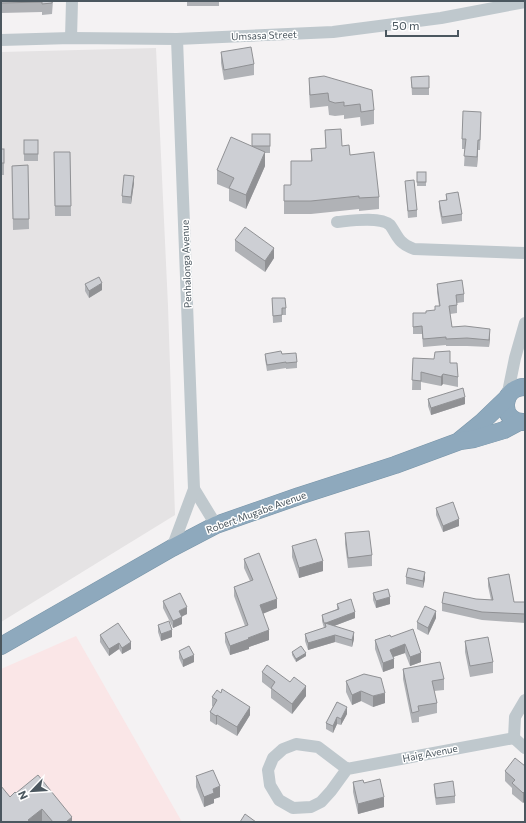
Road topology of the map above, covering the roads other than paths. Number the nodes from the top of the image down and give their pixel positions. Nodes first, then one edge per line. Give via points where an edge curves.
1 (72, 1) edge
2 (525, 2) edge
3 (72, 38) junction
4 (177, 39) junction
5 (1, 40) edge
6 (337, 222) dead end
7 (525, 253) edge
8 (525, 323) edge
9 (524, 387) edge
10 (507, 398) junction
11 (523, 423) edge
12 (460, 441) junction
13 (194, 489) junction
14 (216, 525) junction
15 (172, 548) junction
16 (1, 646) edge
17 (525, 700) edge
18 (514, 738) junction
19 (525, 748) edge
20 (347, 769) junction

1 - 3 street
2 - 4 street, Umsasa Street via 441,18 333,32
3 - 4 street, Umsasa Street
3 - 5 street, Umsasa Street
4 - 13 street, Penhalonga Avenue
6 - 7 street via 377,220 388,224 402,243 414,249
8 - 10 street
9 - 10 highway, Robert Mugabe Avenue via 512,391
10 - 11 highway via 509,416
10 - 12 highway, Robert Mugabe Avenue
11 - 12 highway, Robert Mugabe Avenue
12 - 14 highway, Robert Mugabe Avenue
13 - 14 street, Penhalonga Avenue
13 - 15 street, Penhalonga Avenue
14 - 15 highway, Robert Mugabe Avenue
15 - 16 highway, Robert Mugabe Avenue
17 - 18 street via 515,717
18 - 19 street
18 - 20 street, Haig Avenue
20 - 20 street via 321,802 311,807 293,808 279,800 270,785 268,770 272,758 296,744 318,747

